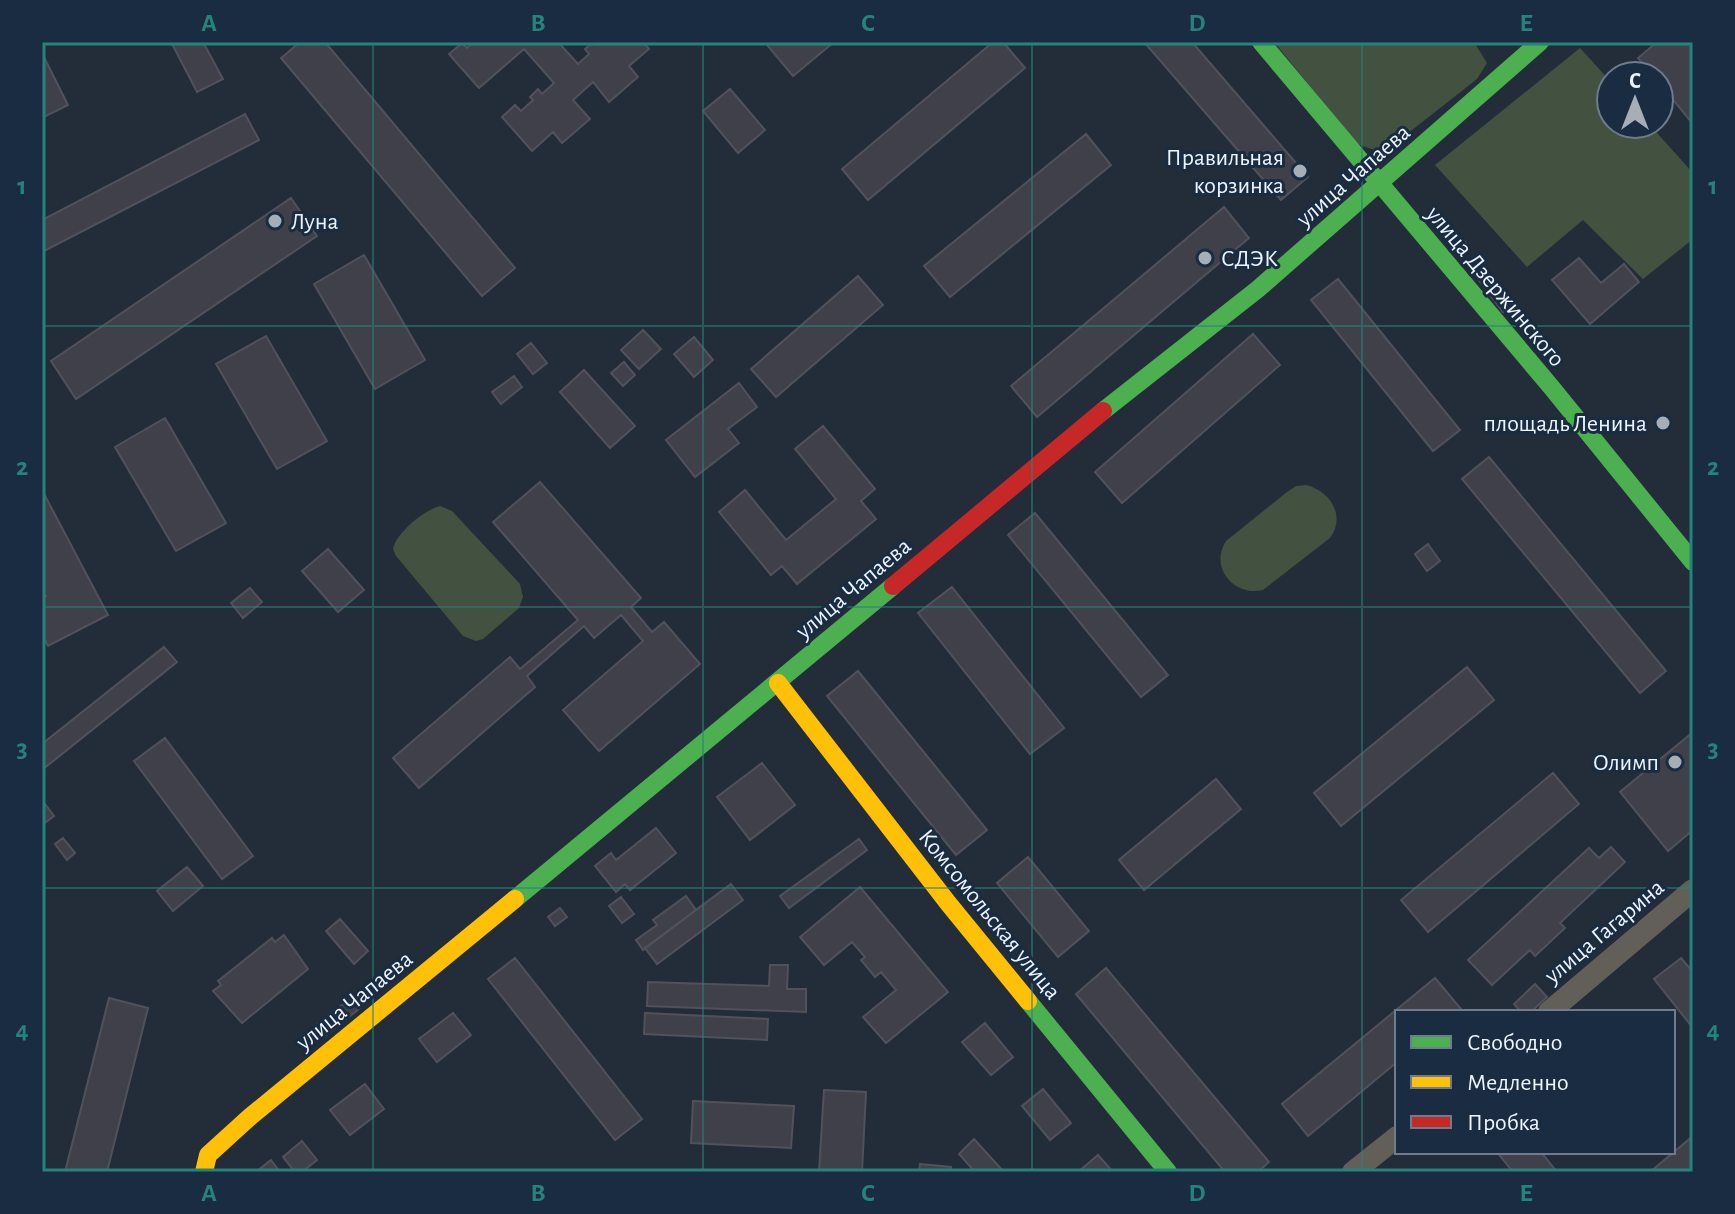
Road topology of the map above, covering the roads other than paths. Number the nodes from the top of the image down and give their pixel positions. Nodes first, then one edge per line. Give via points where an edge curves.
1 (1261, 42) edge
2 (1540, 42) edge
3 (1379, 185) junction
4 (1693, 562) edge
5 (778, 683) junction
6 (1693, 890) edge
7 (1551, 1010) edge
8 (1395, 1139) edge
9 (204, 1172) edge
10 (1168, 1172) edge
11 (1353, 1172) edge

1 - 3 street, улица Дзержинского
2 - 3 street, улица Чапаева
3 - 4 street, улица Дзержинского
3 - 5 street, улица Чапаева
5 - 9 street, улица Чапаева via 251,1116 208,1155
5 - 10 street, Комсомольская улица via 948,903
6 - 7 street, улица Гагарина
8 - 11 street

